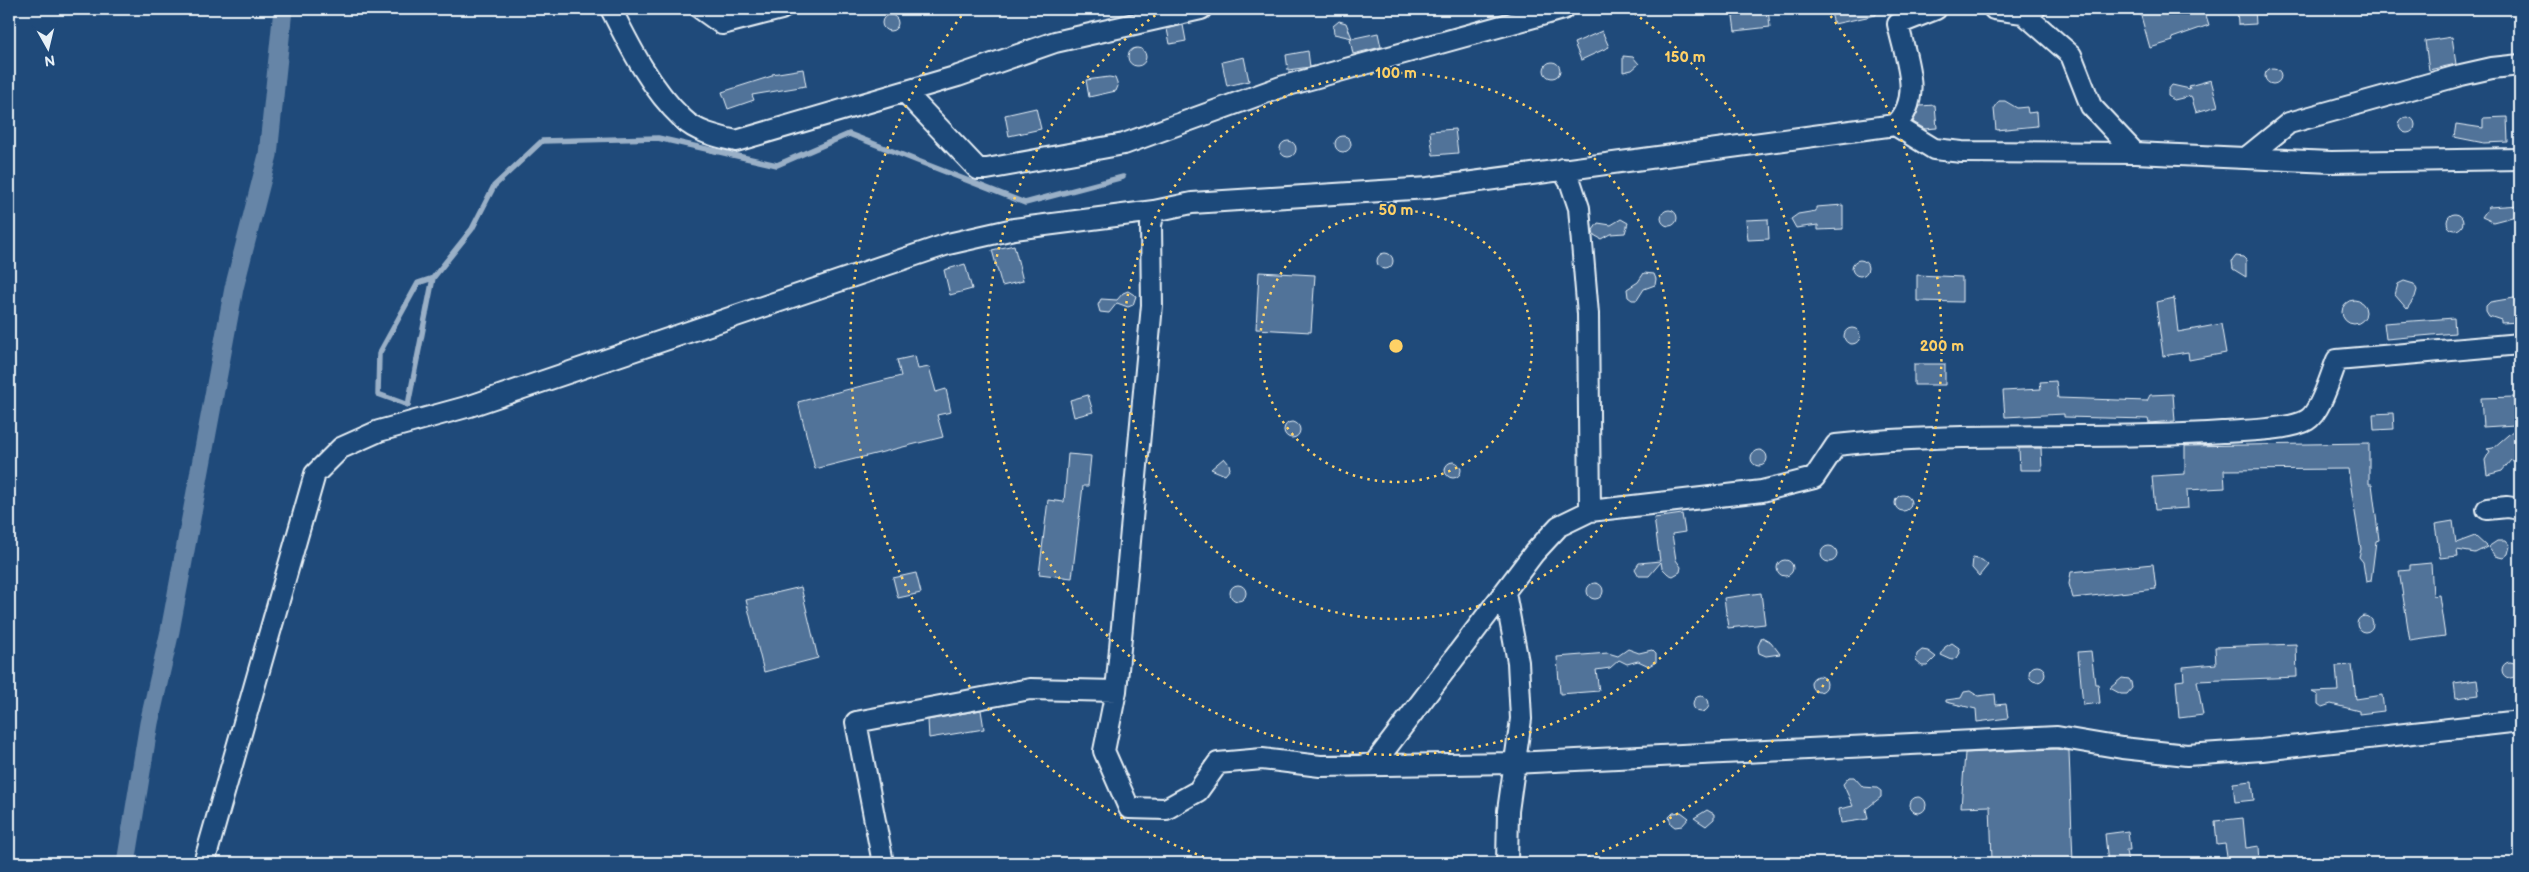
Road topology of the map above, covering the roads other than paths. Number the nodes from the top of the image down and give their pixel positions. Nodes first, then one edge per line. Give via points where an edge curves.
1 (611, 9) edge
2 (701, 9) edge
3 (781, 9) edge
4 (1201, 9) edge
5 (1563, 9) edge
6 (1936, 9) edge
7 (1994, 9) edge
8 (2029, 11) edge
9 (1895, 16) edge
10 (2520, 66) edge
11 (905, 92) junction
12 (1895, 125) junction
13 (2135, 154) junction
14 (2247, 157) junction
15 (2520, 159) edge
16 (1562, 169) junction
17 (1154, 211) junction
18 (2520, 344) edge
19 (2486, 509) dead end
20 (2520, 510) edge
21 (1590, 511) junction
22 (1505, 592) junction
23 (1116, 691) junction
24 (2520, 721) edge
25 (1514, 763) junction
26 (1320, 766) junction
27 (204, 863) edge
28 (883, 863) edge
29 (1507, 863) edge

1 - 11 street via 639,65 683,120 714,136 736,141
2 - 3 street via 722,24
4 - 11 street via 1055,42
5 - 11 street via 1281,87 1124,144 987,170 978,169
6 - 9 street
7 - 8 street
8 - 13 street via 2070,55 2090,106
9 - 12 street via 1912,91 1906,115
10 - 14 street via 2461,75 2289,122
12 - 13 street via 1934,149
12 - 16 street
13 - 14 street
14 - 15 street via 2331,162
16 - 17 street via 1428,188 1192,203
16 - 21 street via 1579,208 1586,285
17 - 23 street via 1151,225 1152,305
17 - 27 street via 1014,229 948,244 470,406 379,431 341,448 315,474
18 - 21 street via 2337,360 2318,408 2308,420 2273,429 2173,436 2019,435 1866,441 1836,445 1814,478 1762,491
19 - 20 street via 2507,507
21 - 22 street via 1559,526
22 - 25 street via 1518,662 1521,719
22 - 26 street via 1374,764
23 - 26 street via 1104,751 1128,808 1166,809 1198,791 1218,763 1262,759
23 - 28 street via 1030,689 856,722
24 - 25 street via 2262,750 2187,755 2057,737
25 - 26 street
25 - 29 street via 1508,811

